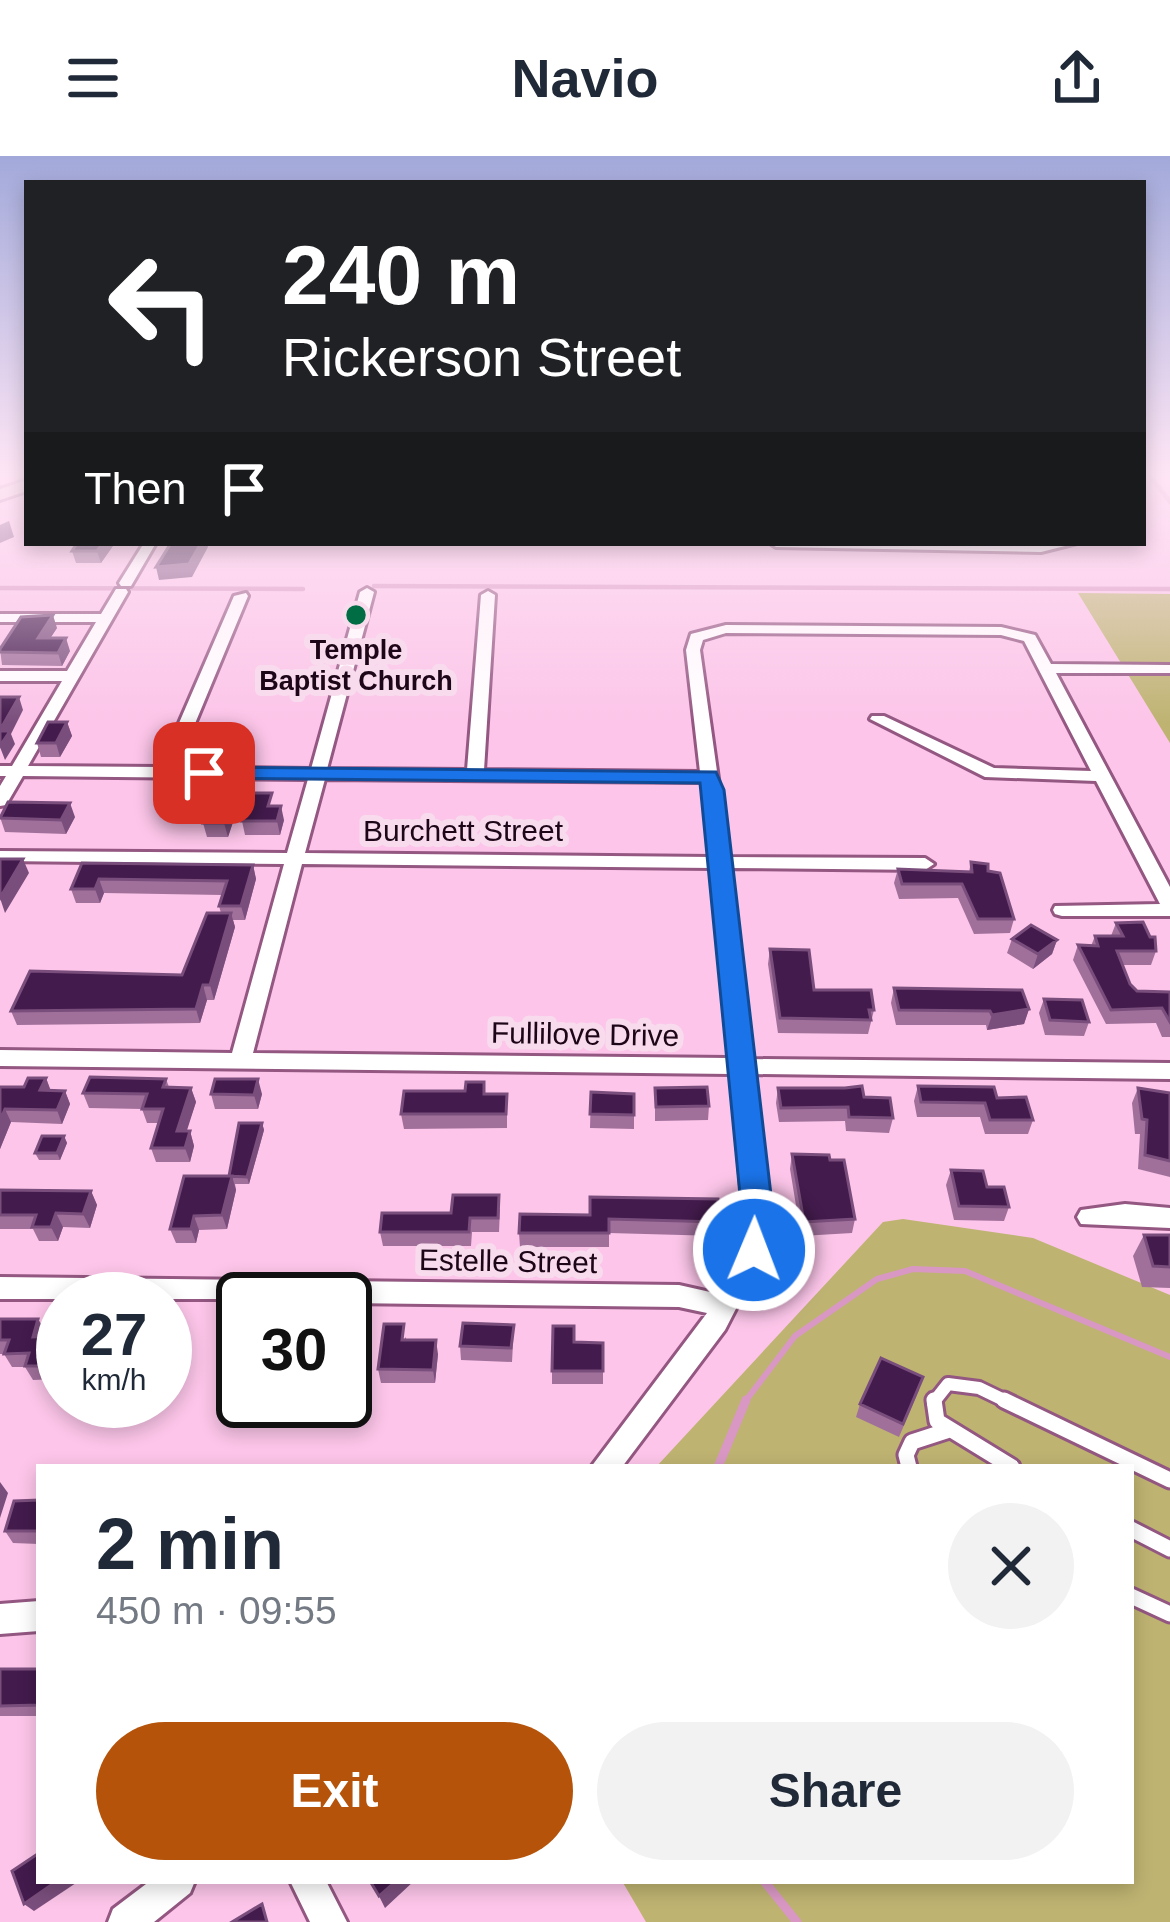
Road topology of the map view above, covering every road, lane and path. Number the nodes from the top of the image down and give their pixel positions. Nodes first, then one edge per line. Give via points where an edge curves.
1 (141, 558) edge
2 (367, 592) dead end
3 (488, 595) dead end
4 (241, 596) dead end
5 (0, 618) edge
6 (105, 618) junction
7 (1048, 668) junction
8 (1170, 669) edge
9 (0, 676) edge
10 (72, 676) junction
11 (878, 718) dead end
12 (9, 771) edge
13 (166, 773) junction
14 (319, 774) junction
15 (476, 774) junction
16 (1105, 776) junction
17 (708, 777) junction
18 (0, 801) edge
19 (0, 856) edge
20 (295, 859) junction
21 (722, 862) junction
22 (925, 864) dead end
23 (1170, 908) edge
24 (1062, 910) dead end
25 (0, 1058) edge
26 (240, 1061) junction
27 (741, 1066) junction
28 (1170, 1071) edge
29 (1089, 1217) dead end
30 (1170, 1218) edge
31 (0, 1288) edge
32 (725, 1306) junction
33 (949, 1430) junction
34 (606, 1464) edge
35 (908, 1464) edge
36 (1007, 1464) edge
37 (1170, 1480) edge
38 (1134, 1530) edge
39 (1170, 1549) edge
40 (1134, 1597) edge
41 (1170, 1614) edge
42 (36, 1616) edge
43 (0, 1619) edge
44 (174, 1884) edge
45 (309, 1884) edge
46 (126, 1922) edge
47 (329, 1922) edge

1 - 6 street
2 - 14 street
3 - 15 street
4 - 13 street
5 - 6 street
6 - 10 street
7 - 8 street
7 - 16 street
7 - 17 street via 1037,645 1001,631 700,634 693,650
9 - 10 street
10 - 12 street
11 - 16 street via 983,771
12 - 13 street
12 - 18 street
13 - 14 street
14 - 15 street
14 - 20 street
15 - 17 street
16 - 23 street
17 - 21 street
19 - 20 street, Burchett Street
20 - 21 street, Burchett Street
20 - 26 street
21 - 22 street, Burchett Street
21 - 27 street
23 - 24 street
25 - 26 street, Fullilove Drive
26 - 27 street, Fullilove Drive
27 - 28 street, Fullilove Drive
27 - 32 street via 757,1231
29 - 30 street
31 - 32 street, Estelle Street via 679,1296
32 - 34 street
33 - 35 lane via 913,1442
33 - 36 lane
33 - 37 lane via 933,1402 948,1384 979,1388
38 - 39 lane
40 - 41 lane
42 - 43 street
44 - 46 street
45 - 47 street

